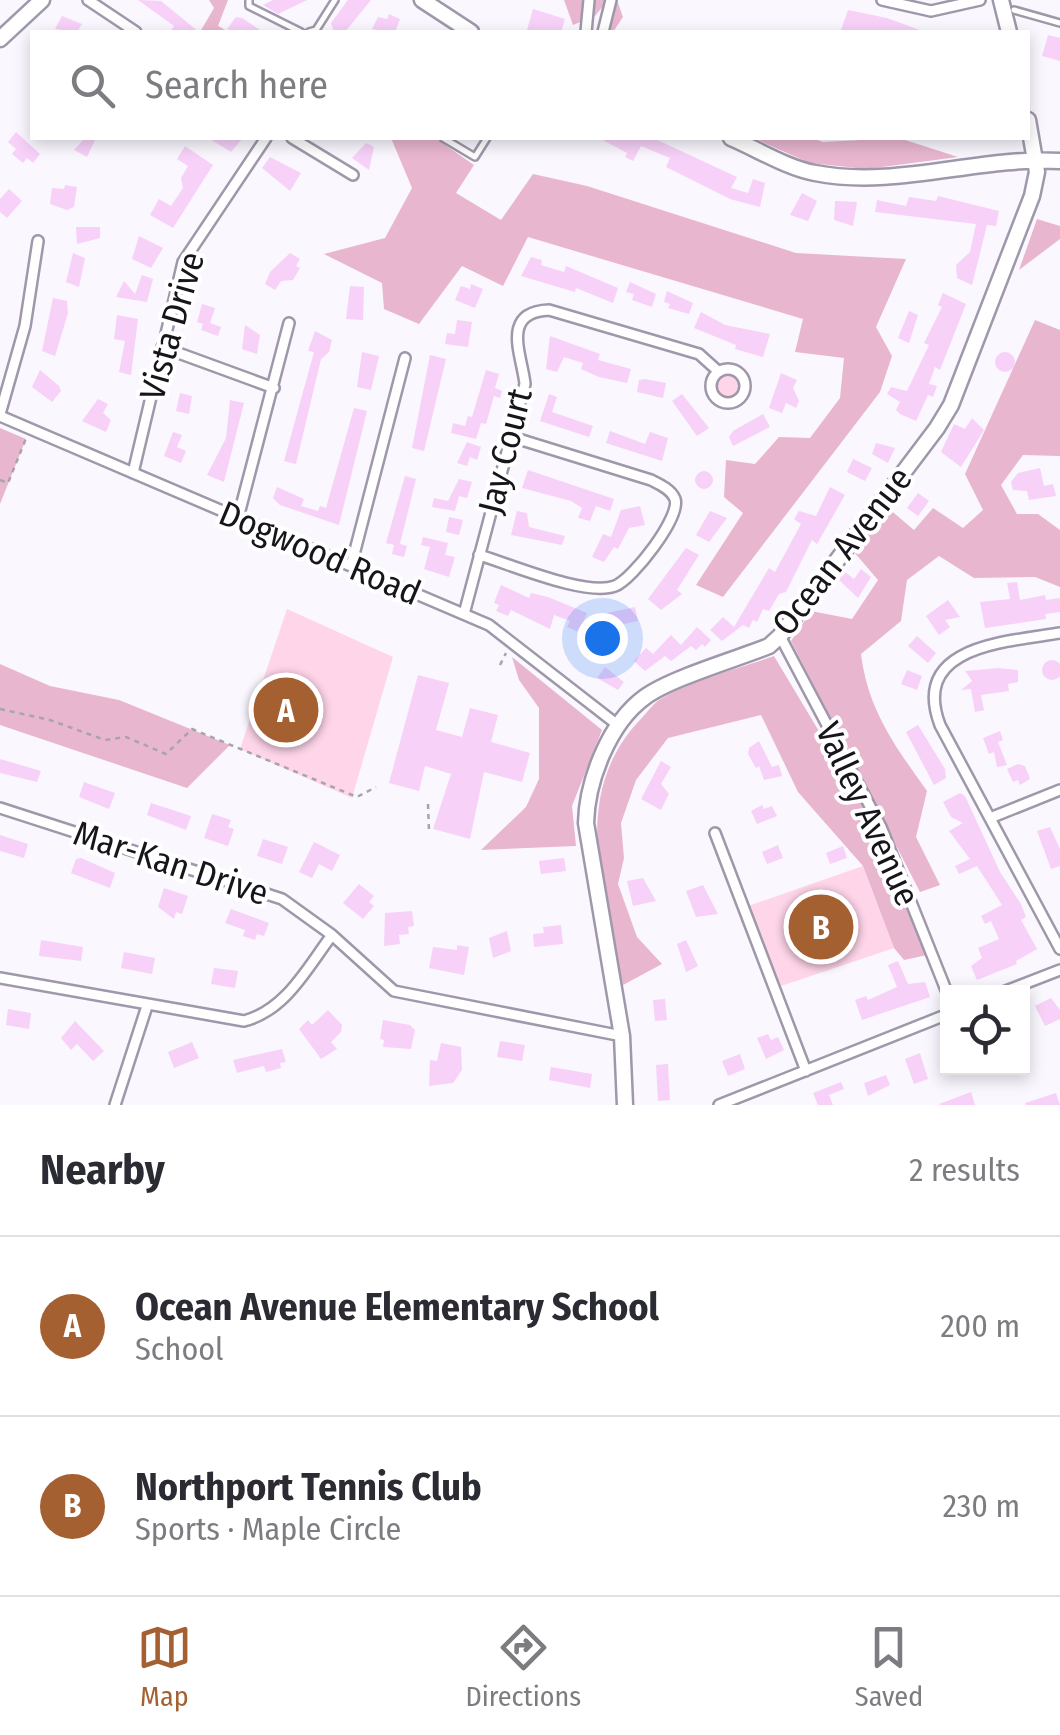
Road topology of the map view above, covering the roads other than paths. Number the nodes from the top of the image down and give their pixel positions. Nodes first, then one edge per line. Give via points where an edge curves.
1 (42, 0) edge
2 (88, 0) edge
3 (249, 0) edge
4 (335, 0) edge
5 (422, 0) edge
6 (589, 0) edge
7 (611, 0) edge
8 (882, 0) edge
9 (980, 0) edge
10 (1008, 5) edge
11 (1060, 22) edge
12 (133, 30) edge
13 (296, 30) edge
14 (316, 30) edge
15 (461, 30) edge
16 (586, 30) edge
17 (604, 30) edge
18 (1009, 30) edge
19 (0, 39) edge
20 (1030, 130) edge
21 (265, 140) edge
22 (295, 140) edge
23 (446, 140) edge
24 (487, 140) edge
25 (735, 140) edge
26 (1036, 161) junction
27 (1060, 161) edge
28 (352, 176) dead end
29 (38, 242) dead end
30 (289, 323) dead end
31 (162, 347) junction
32 (404, 358) dead end
33 (719, 372) dead end
34 (274, 388) junction
35 (0, 415) edge
36 (512, 438) junction
37 (132, 473) junction
38 (238, 518) junction
39 (480, 555) junction
40 (351, 566) junction
41 (464, 614) junction
42 (1060, 632) edge
43 (780, 636) junction
44 (619, 726) junction
45 (1060, 790) edge
46 (0, 808) edge
47 (990, 818) junction
48 (715, 833) dead end
49 (332, 935) junction
50 (1060, 949) edge
51 (1060, 970) edge
52 (0, 978) edge
53 (944, 985) edge
54 (1021, 985) edge
55 (147, 1006) junction
56 (940, 1017) edge
57 (622, 1036) junction
58 (806, 1070) junction
59 (115, 1105) edge
60 (625, 1105) edge
61 (718, 1105) edge

1 - 19 main road
2 - 12 street
3 - 13 lane via 268,20
4 - 14 lane
5 - 15 main road
6 - 16 street
7 - 17 street
8 - 9 street via 931,10
10 - 11 lane
10 - 18 main road
20 - 26 main road
21 - 31 street, Vista Drive via 183,262
22 - 28 street
23 - 24 lane via 475,157
25 - 26 main road via 807,171 834,175 916,175
26 - 27 main road
26 - 43 main road, Ocean Avenue via 1026,219 952,405
29 - 35 street via 25,326
30 - 34 street
31 - 34 street
31 - 37 street, Vista Drive
32 - 40 street
33 - 36 street, Jay Court via 679,347 534,311 523,320 516,350 526,384
34 - 38 street
35 - 37 street, Dogwood Road
36 - 39 street, Jay Court
36 - 39 street via 651,480 667,488 675,514 615,586 594,588
37 - 38 street, Dogwood Road
38 - 40 street, Dogwood Road
39 - 41 street, Jay Court
40 - 41 street, Dogwood Road
41 - 44 street, Dogwood Road via 518,645
42 - 47 street via 974,650 938,674 934,709
43 - 44 main road, Ocean Avenue via 645,697
43 - 53 street, Valley Avenue via 881,827
44 - 57 main road, Ocean Avenue via 587,800 586,823
45 - 47 street
46 - 49 street, Mar-Kan Drive via 263,890
47 - 50 street
48 - 58 street
49 - 55 street via 282,1000 258,1018 223,1020
49 - 57 street, Mar-Kan Drive via 394,991
51 - 54 street
52 - 55 street
55 - 59 street
56 - 58 street
57 - 60 main road, Ocean Avenue
58 - 61 street

